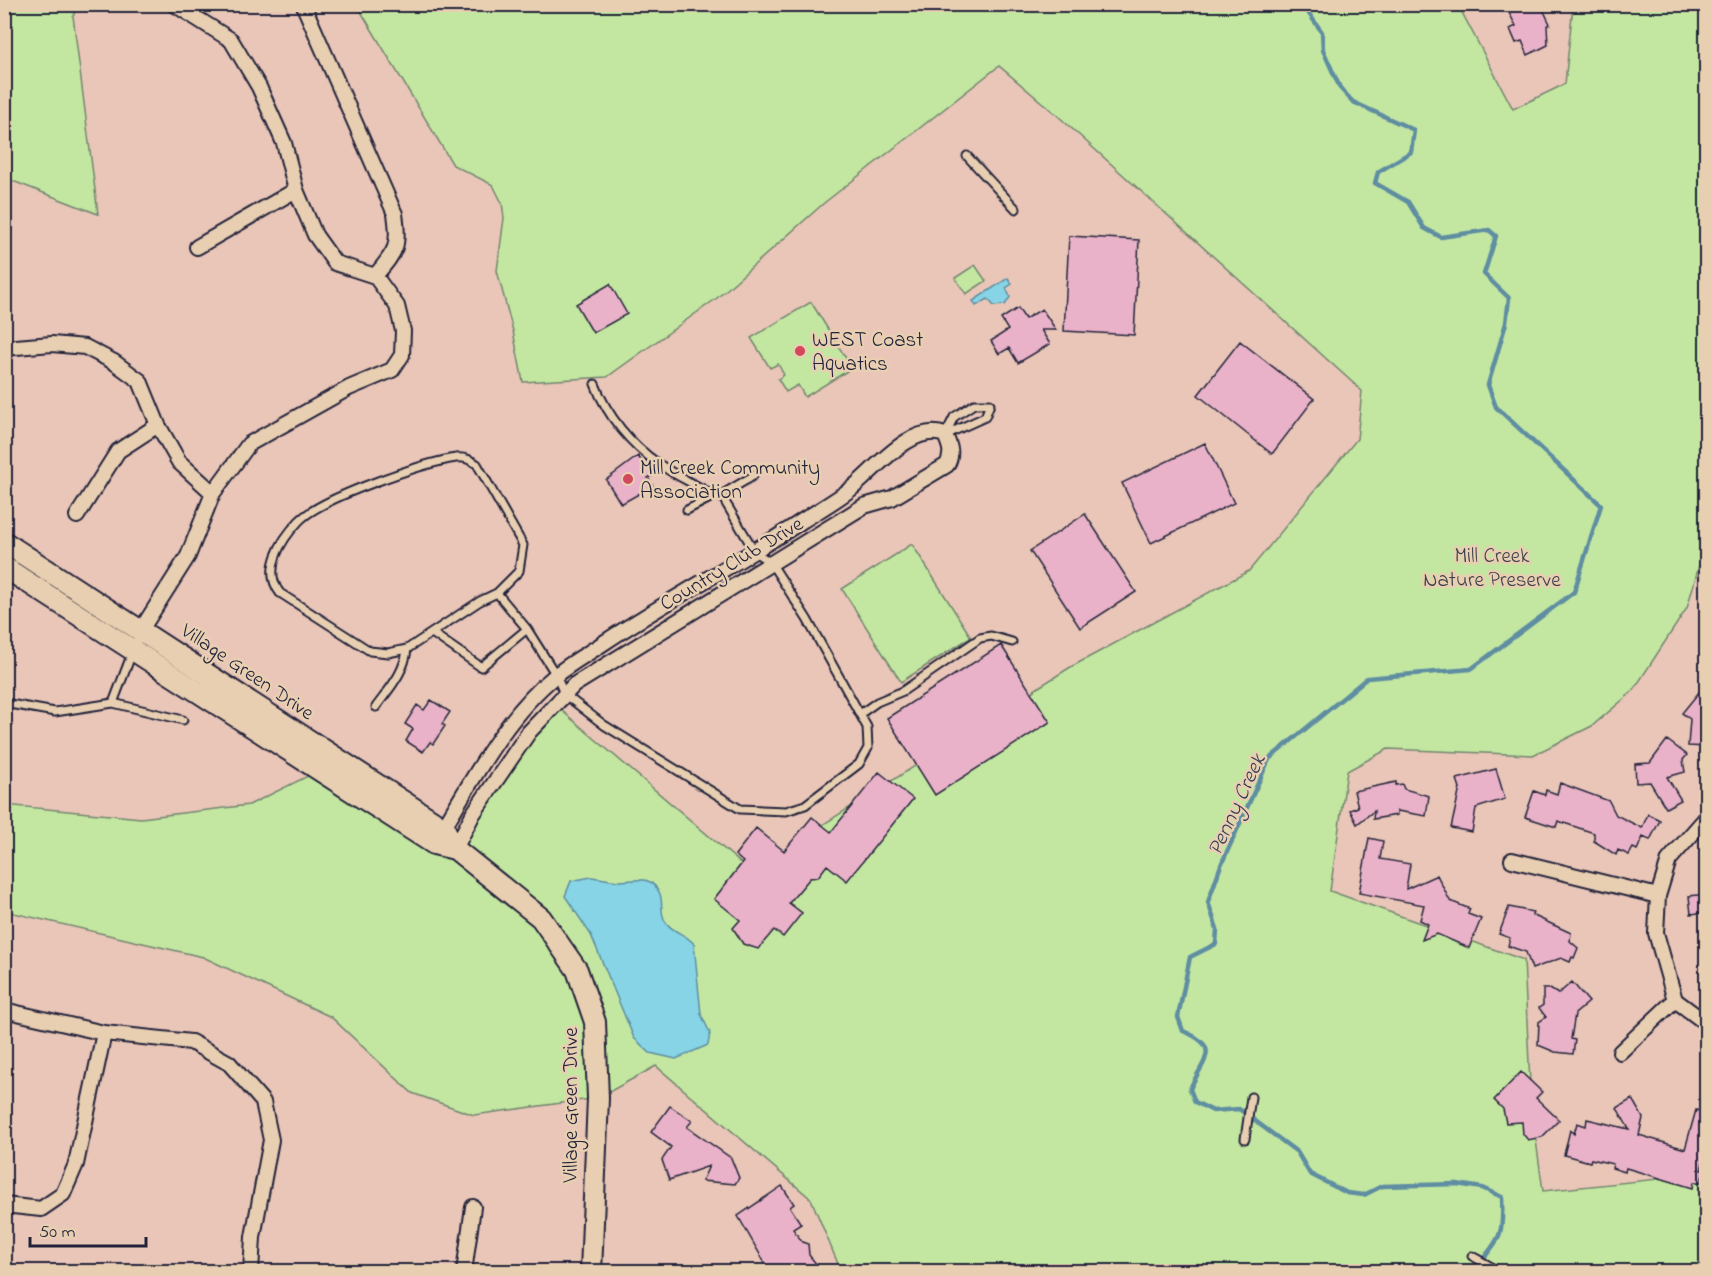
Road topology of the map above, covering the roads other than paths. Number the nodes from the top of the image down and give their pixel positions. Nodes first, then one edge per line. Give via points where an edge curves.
1 (174, 4) edge
2 (303, 4) edge
3 (967, 156) dead end
4 (296, 190) junction
5 (1016, 209) dead end
6 (197, 247) dead end
7 (375, 276) junction
8 (4, 348) edge
9 (595, 384) dead end
10 (158, 425) junction
11 (945, 435) junction
12 (753, 476) dead end
13 (213, 493) junction
14 (713, 495) junction
15 (721, 495) junction
16 (687, 510) dead end
17 (76, 516) dead end
18 (4, 542) edge
19 (755, 552) junction
20 (771, 563) junction
21 (4, 567) edge
22 (497, 593) junction
23 (527, 629) junction
24 (141, 630) junction
25 (432, 633) junction
26 (1012, 642) dead end
27 (407, 649) junction
28 (131, 650) junction
29 (556, 675) junction
30 (564, 694) junction
31 (4, 703) edge
32 (113, 703) junction
33 (376, 707) dead end
34 (860, 714) junction
35 (183, 720) dead end
36 (1707, 818) edge
37 (439, 836) junction
38 (455, 849) junction
39 (1512, 860) dead end
40 (1658, 896) junction
41 (1675, 1000) junction
42 (4, 1010) edge
43 (1707, 1023) edge
44 (104, 1033) junction
45 (1620, 1052) dead end
46 (1251, 1097) dead end
47 (1245, 1139) dead end
48 (4, 1205) edge
49 (473, 1207) dead end
50 (1472, 1256) dead end
51 (1490, 1266) dead end
52 (251, 1272) edge
53 (464, 1272) edge
54 (591, 1272) edge

1 - 4 street via 231,40 259,87 280,134
2 - 7 street via 395,213 399,238 391,257
3 - 5 lane
4 - 6 street
4 - 7 street via 315,235 334,263
7 - 13 street via 397,306 403,331 402,355 392,370 349,388 249,444
8 - 10 street via 52,344 85,348 114,362 140,381
9 - 14 lane via 604,407 631,440 659,465
10 - 13 street via 179,462
10 - 17 street via 118,451
11 - 11 lane via 985,417 990,404 975,404 954,417
11 - 19 street, Country Club Drive via 935,431 923,433 873,466 853,488
11 - 20 street, Country Club Drive via 951,458 947,465 892,498 864,506
12 - 15 lane
13 - 24 street via 188,556
14 - 15 lane
14 - 16 lane
15 - 19 lane
18 - 24 street, Village Green Drive
19 - 20 lane
19 - 29 street, Country Club Drive
20 - 30 street, Country Club Drive
20 - 34 lane
21 - 28 street, Village Green Drive
22 - 23 lane
22 - 25 lane
22 - 27 lane via 519,572 523,545 477,464 470,459 457,458 393,475 313,510 299,521 274,557 273,584 280,593 370,651
23 - 25 lane via 482,666
23 - 29 lane
24 - 28 lane
24 - 37 street, Village Green Drive
25 - 27 lane
26 - 34 lane via 992,636 980,638 903,691
27 - 33 lane via 400,673
28 - 32 lane
28 - 37 street, Village Green Drive
29 - 30 lane
29 - 37 street, Country Club Drive via 499,741
30 - 34 lane via 604,725 740,809 763,812 805,806 859,764 868,748 867,727
30 - 38 street, Country Club Drive via 529,732 473,814
31 - 32 lane via 55,712
32 - 35 lane
36 - 40 street via 1669,860
37 - 38 street, Village Green Drive
38 - 54 street, Village Green Drive via 541,918 577,970 595,1022 598,1098
39 - 40 street
40 - 41 street via 1656,933
41 - 43 street
41 - 45 street
42 - 44 street
44 - 48 street via 76,1164 63,1194 41,1209
44 - 52 street via 191,1042 229,1064 263,1102 271,1140 253,1237
46 - 47 lane
49 - 53 street
50 - 51 lane

